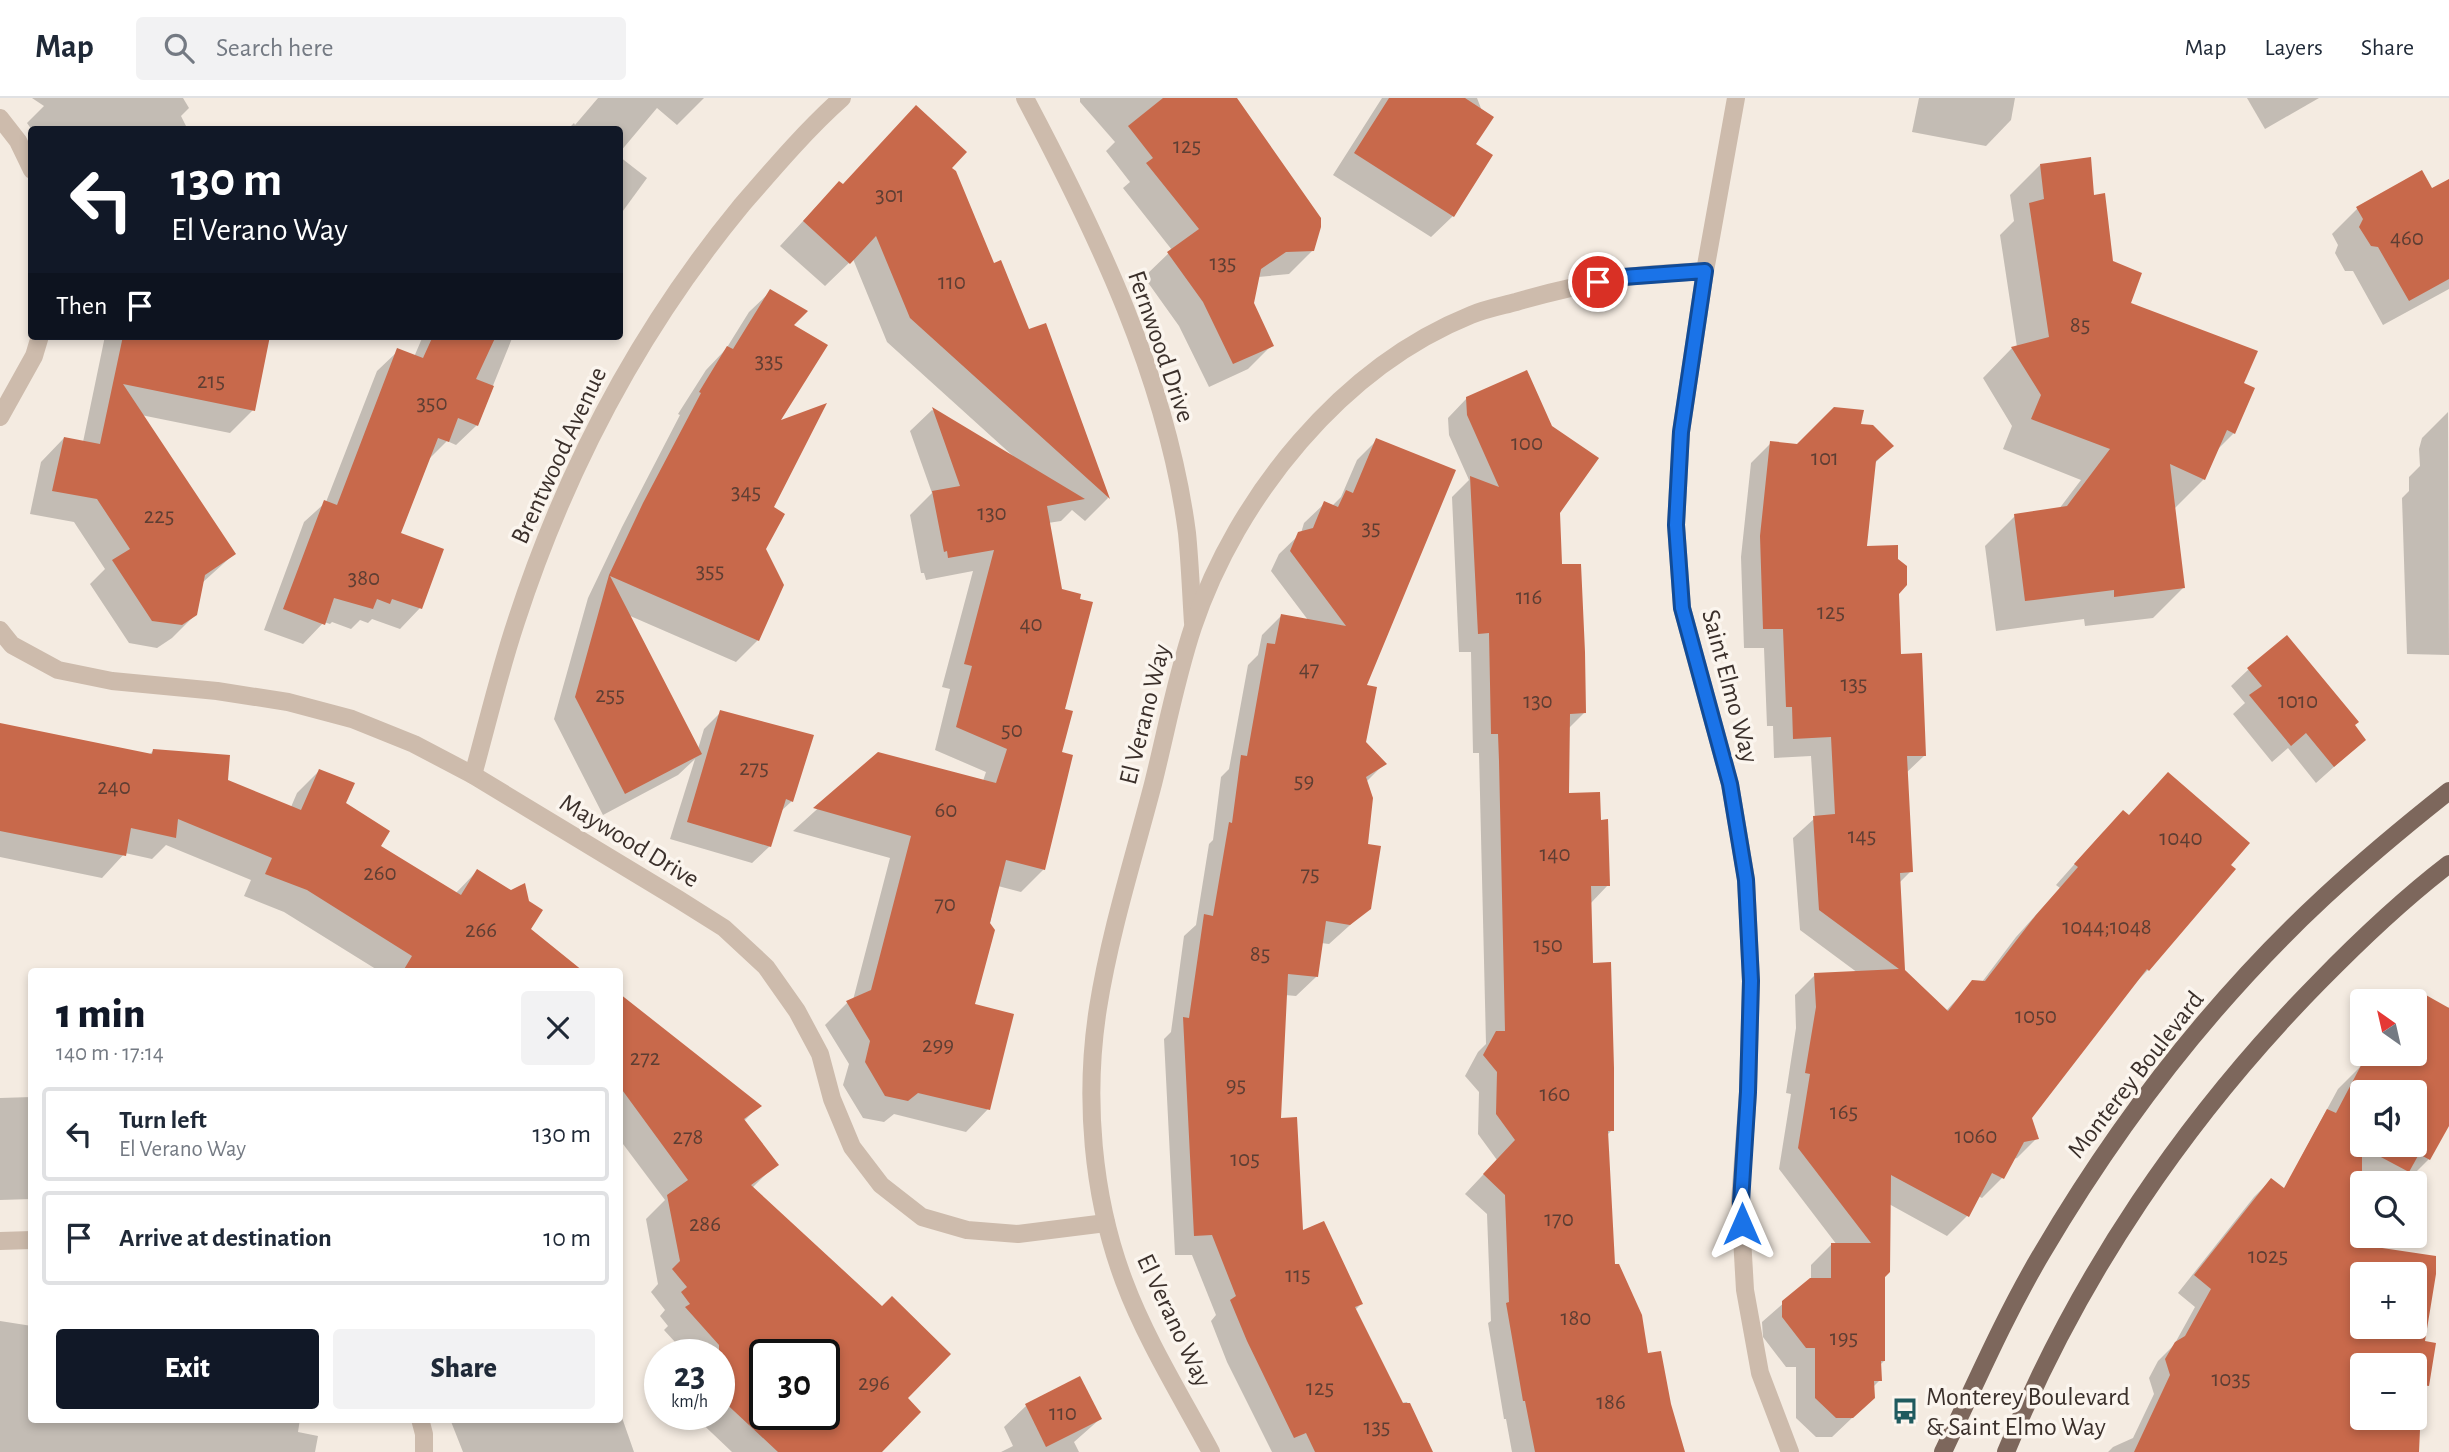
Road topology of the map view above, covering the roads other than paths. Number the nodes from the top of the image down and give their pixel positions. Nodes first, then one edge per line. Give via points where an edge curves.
1 (842, 98) edge
2 (1025, 98) edge
3 (1736, 98) edge
4 (0, 118) edge
5 (28, 162) edge
6 (1705, 271) junction
7 (39, 340) edge
8 (0, 417) edge
9 (1193, 627) junction
10 (0, 630) edge
11 (472, 775) junction
12 (2449, 791) edge
13 (2449, 864) edge
14 (1106, 1223) junction
15 (28, 1240) edge
16 (0, 1241) edge
17 (421, 1423) edge
18 (424, 1452) edge
19 (1211, 1452) edge
20 (1790, 1452) edge
21 (1943, 1452) edge
22 (2006, 1452) edge

1 - 11 street, Brentwood Avenue via 714,239 662,311 616,387 544,544 515,623
2 - 9 street, Fernwood Drive via 1119,294 1150,376 1187,533
3 - 6 street, Saint Elmo Way
4 - 5 street
6 - 9 street, El Verano Way via 1623,277 1548,293 1472,314 1402,350 1342,396 1290,453 1216,570
6 - 20 street, Saint Elmo Way via 1681,432 1676,525 1682,608 1730,784 1746,880 1751,981 1741,1202 1745,1290 1760,1373
7 - 8 street
9 - 14 street, El Verano Way via 1098,1008 1091,1083
10 - 11 street, Maywood Drive via 12,645 58,670 288,702 352,719
11 - 14 street, Maywood Drive via 724,928 766,967 820,1054 852,1147 881,1185 922,1217 967,1230 1018,1234
12 - 21 main road, Monterey Boulevard via 2322,898 2199,1029 2140,1104 2040,1255
13 - 22 main road via 2361,939 2299,1002 2184,1137 2090,1282
14 - 19 street, El Verano Way via 1124,1282
15 - 16 street
17 - 18 street

